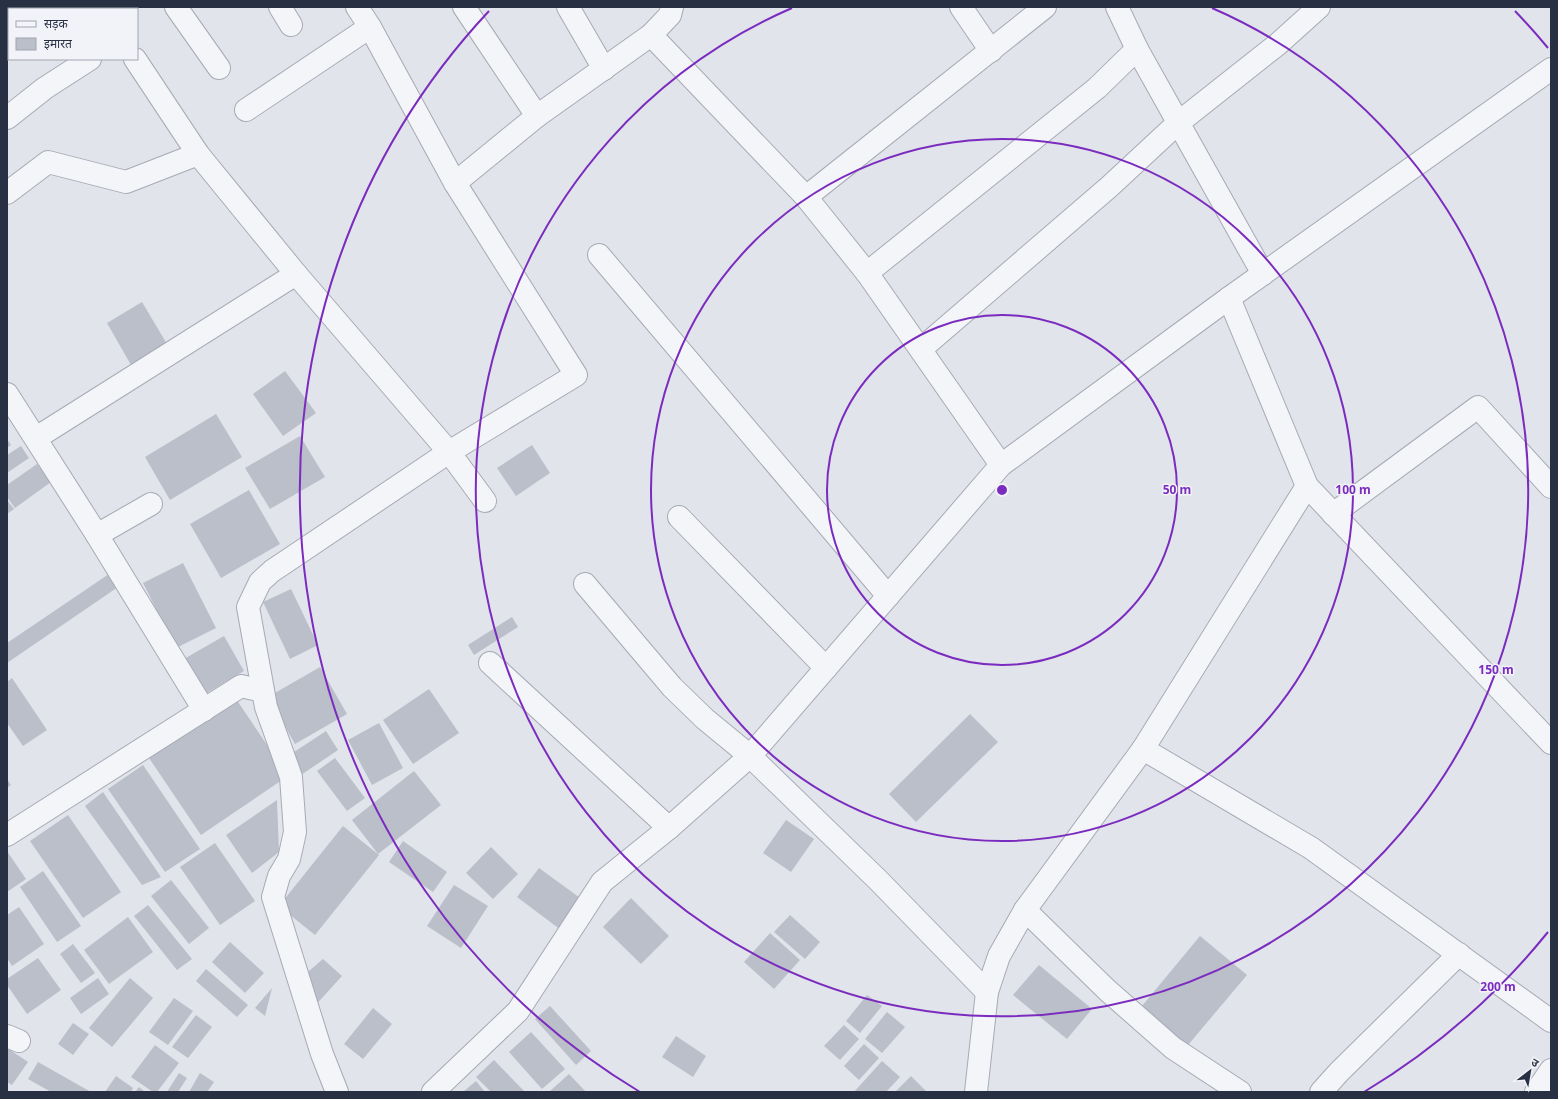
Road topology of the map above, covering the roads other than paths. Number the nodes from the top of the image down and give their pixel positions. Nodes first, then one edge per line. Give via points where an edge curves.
1 (176, 7) edge
2 (357, 7) edge
3 (464, 7) edge
4 (568, 7) edge
5 (672, 7) edge
6 (961, 7) edge
7 (1045, 7) edge
8 (1117, 7) edge
9 (1319, 7) edge
10 (370, 27) junction
11 (651, 35) junction
12 (1137, 49) junction
13 (991, 51) junction
14 (88, 60) edge
15 (136, 60) edge
16 (219, 68) dead end
17 (604, 69) junction
18 (1551, 69) edge
19 (246, 110) dead end
20 (537, 116) junction
21 (7, 118) edge
22 (1178, 123) junction
23 (198, 154) junction
24 (455, 183) junction
25 (7, 193) edge
26 (806, 197) junction
27 (599, 255) dead end
28 (867, 273) junction
29 (296, 274) junction
30 (1263, 274) junction
31 (1229, 298) junction
32 (921, 349) junction
33 (7, 394) edge
34 (36, 438) junction
35 (449, 452) junction
36 (1002, 465) junction
37 (1307, 486) junction
38 (1551, 487) edge
39 (485, 501) dead end
40 (151, 504) dead end
41 (1333, 514) junction
42 (679, 517) dead end
43 (97, 535) junction
44 (585, 584) dead end
45 (888, 596) junction
46 (490, 663) dead end
47 (826, 668) junction
48 (263, 691) junction
49 (204, 710) junction
50 (1551, 743) edge
51 (1143, 749) junction
52 (750, 756) junction
53 (669, 828) junction
54 (7, 835) edge
55 (1025, 910) junction
56 (1459, 954) junction
57 (986, 992) junction
58 (1551, 1021) edge
59 (1551, 1070) edge
60 (337, 1092) edge
61 (433, 1092) edge
62 (976, 1092) edge
63 (1240, 1092) edge
64 (1321, 1092) edge
65 (1536, 1092) edge

1 - 16 street
2 - 10 street
3 - 20 street
4 - 17 street
5 - 11 street via 670,15
6 - 13 street
7 - 13 street
8 - 12 street
9 - 22 street via 1278,44
10 - 19 street
10 - 24 street
11 - 17 street
11 - 26 street
12 - 22 street
12 - 28 street via 1097,88
13 - 26 street
14 - 21 street via 45,88
15 - 23 street
17 - 20 street
18 - 30 street
20 - 24 street
22 - 30 street
22 - 32 street via 1103,192
23 - 25 street via 126,182 48,162
23 - 29 street
24 - 35 street via 576,375
26 - 28 street
27 - 45 street
28 - 32 street
29 - 34 street
29 - 35 street
30 - 31 street
31 - 36 street
31 - 37 street
32 - 36 street
33 - 34 street
34 - 43 street
35 - 39 street
35 - 48 street via 272,571 260,582 248,607
36 - 45 street
37 - 41 street
37 - 51 street
38 - 41 street via 1478,408
40 - 43 street
41 - 50 street
42 - 47 street
43 - 49 street
44 - 52 street via 672,687 705,720
45 - 47 street
46 - 53 street
47 - 52 street
48 - 49 street via 241,686
48 - 60 street via 266,707 291,777 296,832 289,859 279,876 273,897 322,1054
49 - 54 street
51 - 55 street
51 - 56 street via 1311,848
52 - 53 street
52 - 57 street via 878,880
53 - 61 street via 602,882 518,1011
55 - 57 street via 999,956
55 - 63 street via 1107,990 1173,1048
56 - 58 street
56 - 64 street
57 - 62 street
59 - 65 street

